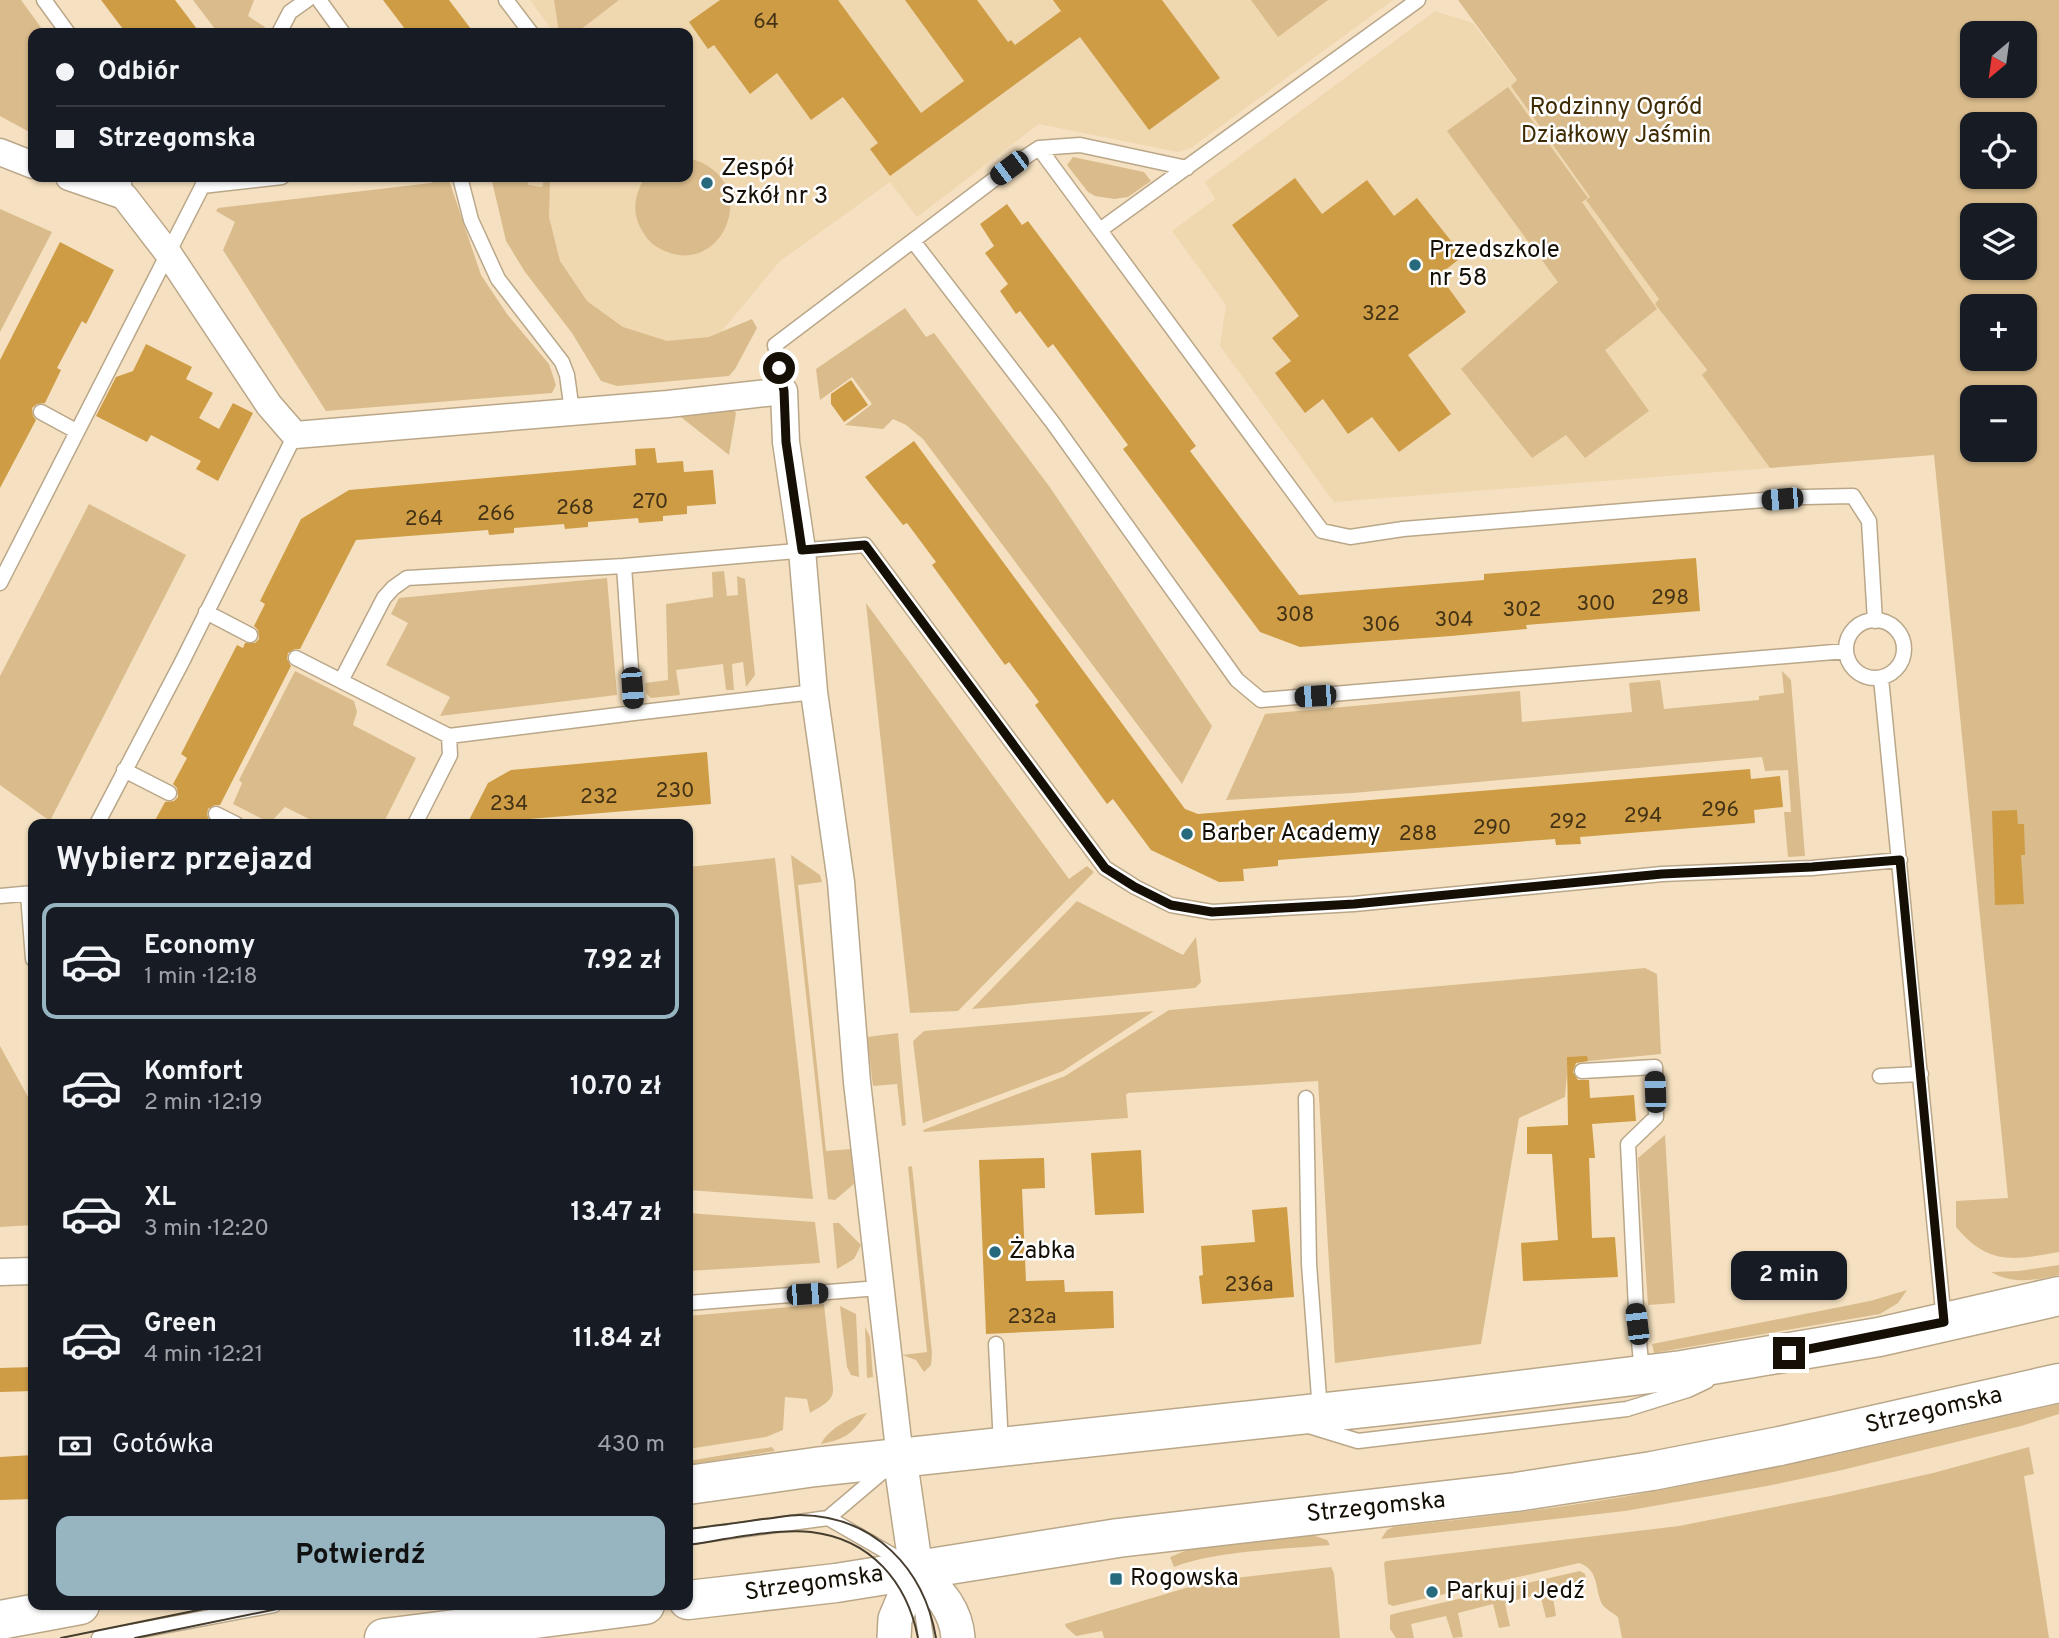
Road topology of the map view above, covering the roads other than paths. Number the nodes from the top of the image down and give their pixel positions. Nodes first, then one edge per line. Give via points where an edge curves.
1 (44, 0) edge
2 (307, 0) edge
3 (319, 0) edge
4 (506, 0) edge
5 (1418, 0) edge
6 (64, 28) edge
7 (282, 28) edge
8 (339, 28) edge
9 (527, 28) edge
10 (0, 140) edge
11 (1039, 148) junction
12 (0, 151) edge
13 (28, 162) edge
14 (1187, 168) junction
15 (100, 182) edge
16 (205, 182) edge
17 (461, 182) edge
18 (124, 186) edge
19 (1100, 230) junction
20 (913, 241) junction
21 (168, 253) junction
22 (784, 391) junction
23 (572, 411) junction
24 (41, 412) dead end
25 (76, 430) junction
26 (295, 435) junction
27 (802, 550) junction
28 (624, 566) junction
29 (0, 583) edge
30 (206, 612) junction
31 (1875, 621) junction
32 (250, 635) dead end
33 (1846, 651) junction
34 (296, 658) dead end
35 (1881, 678) junction
36 (341, 681) junction
37 (814, 692) junction
38 (634, 713) junction
39 (449, 736) junction
40 (124, 770) junction
41 (169, 793) dead end
42 (216, 814) dead end
43 (100, 819) edge
44 (226, 819) edge
45 (418, 819) edge
46 (1900, 860) junction
47 (28, 894) edge
48 (0, 896) edge
49 (1582, 1071) dead end
50 (1921, 1074) junction
51 (1880, 1076) dead end
52 (1306, 1098) dead end
53 (28, 1271) edge
54 (0, 1272) edge
55 (880, 1288) junction
56 (2059, 1296) edge
57 (693, 1303) edge
58 (1944, 1322) junction
59 (996, 1344) dead end
60 (1752, 1359) junction
61 (1643, 1374) junction
62 (2059, 1383) edge
63 (1320, 1412) junction
64 (1279, 1416) junction
65 (1001, 1447) junction
66 (900, 1458) junction
67 (693, 1484) edge
68 (828, 1518) junction
69 (693, 1536) edge
70 (916, 1569) junction
71 (693, 1599) edge
72 (53, 1610) edge
73 (247, 1610) edge
74 (605, 1610) edge
75 (0, 1620) edge
76 (99, 1638) edge
77 (384, 1638) edge
78 (894, 1638) edge
79 (926, 1638) edge
80 (958, 1638) edge

1 - 6 lane
2 - 7 lane via 290,12
3 - 8 lane
4 - 9 lane
5 - 14 lane
10 - 12 street
11 - 14 lane via 1080,145
11 - 19 lane
11 - 20 lane
12 - 13 street
14 - 19 lane
15 - 18 street
16 - 21 lane
17 - 23 lane via 471,220 498,279 562,362
18 - 21 street
19 - 31 lane via 1322,531 1350,537 1634,510 1853,496 1869,522
20 - 22 lane via 775,345
20 - 33 lane via 1053,423 1237,680 1261,701
21 - 25 lane
21 - 26 street via 269,405
22 - 23 street
22 - 27 street via 786,442
23 - 26 street
24 - 25 lane
25 - 29 lane
26 - 30 lane
27 - 28 lane
27 - 37 street
27 - 46 lane via 865,545 1105,868 1171,905 1212,912 1354,904 1662,874
28 - 36 lane via 407,578 384,598
28 - 38 lane
30 - 32 lane
30 - 40 lane
31 - 33 lane via 1850,634
31 - 35 lane via 1891,625 1903,643 1900,665
33 - 35 lane via 1859,674
34 - 36 lane
35 - 46 lane
36 - 39 lane
37 - 38 lane
37 - 55 street via 841,881
38 - 39 lane
39 - 45 lane via 450,755
40 - 41 lane
40 - 43 lane
42 - 44 lane
46 - 50 lane
47 - 48 lane
49 - 61 lane via 1655,1067 1656,1117 1628,1144
50 - 51 lane
50 - 58 lane
52 - 63 lane via 1309,1264
53 - 54 street
55 - 57 lane
55 - 66 street
56 - 58 main road
58 - 60 main road
59 - 65 lane
60 - 61 main road
60 - 64 lane via 1688,1390 1627,1409 1358,1441
61 - 63 main road
62 - 70 main road, Strzegomska via 1638,1473 1516,1492 1118,1538
63 - 64 main road
64 - 65 main road
65 - 66 main road
66 - 67 main road
66 - 68 lane
66 - 70 street
68 - 69 lane
68 - 70 lane
70 - 71 main road, Strzegomska
70 - 78 street via 895,1619
70 - 79 lane
70 - 80 street via 947,1602
72 - 75 main road
73 - 76 lane
74 - 77 main road

